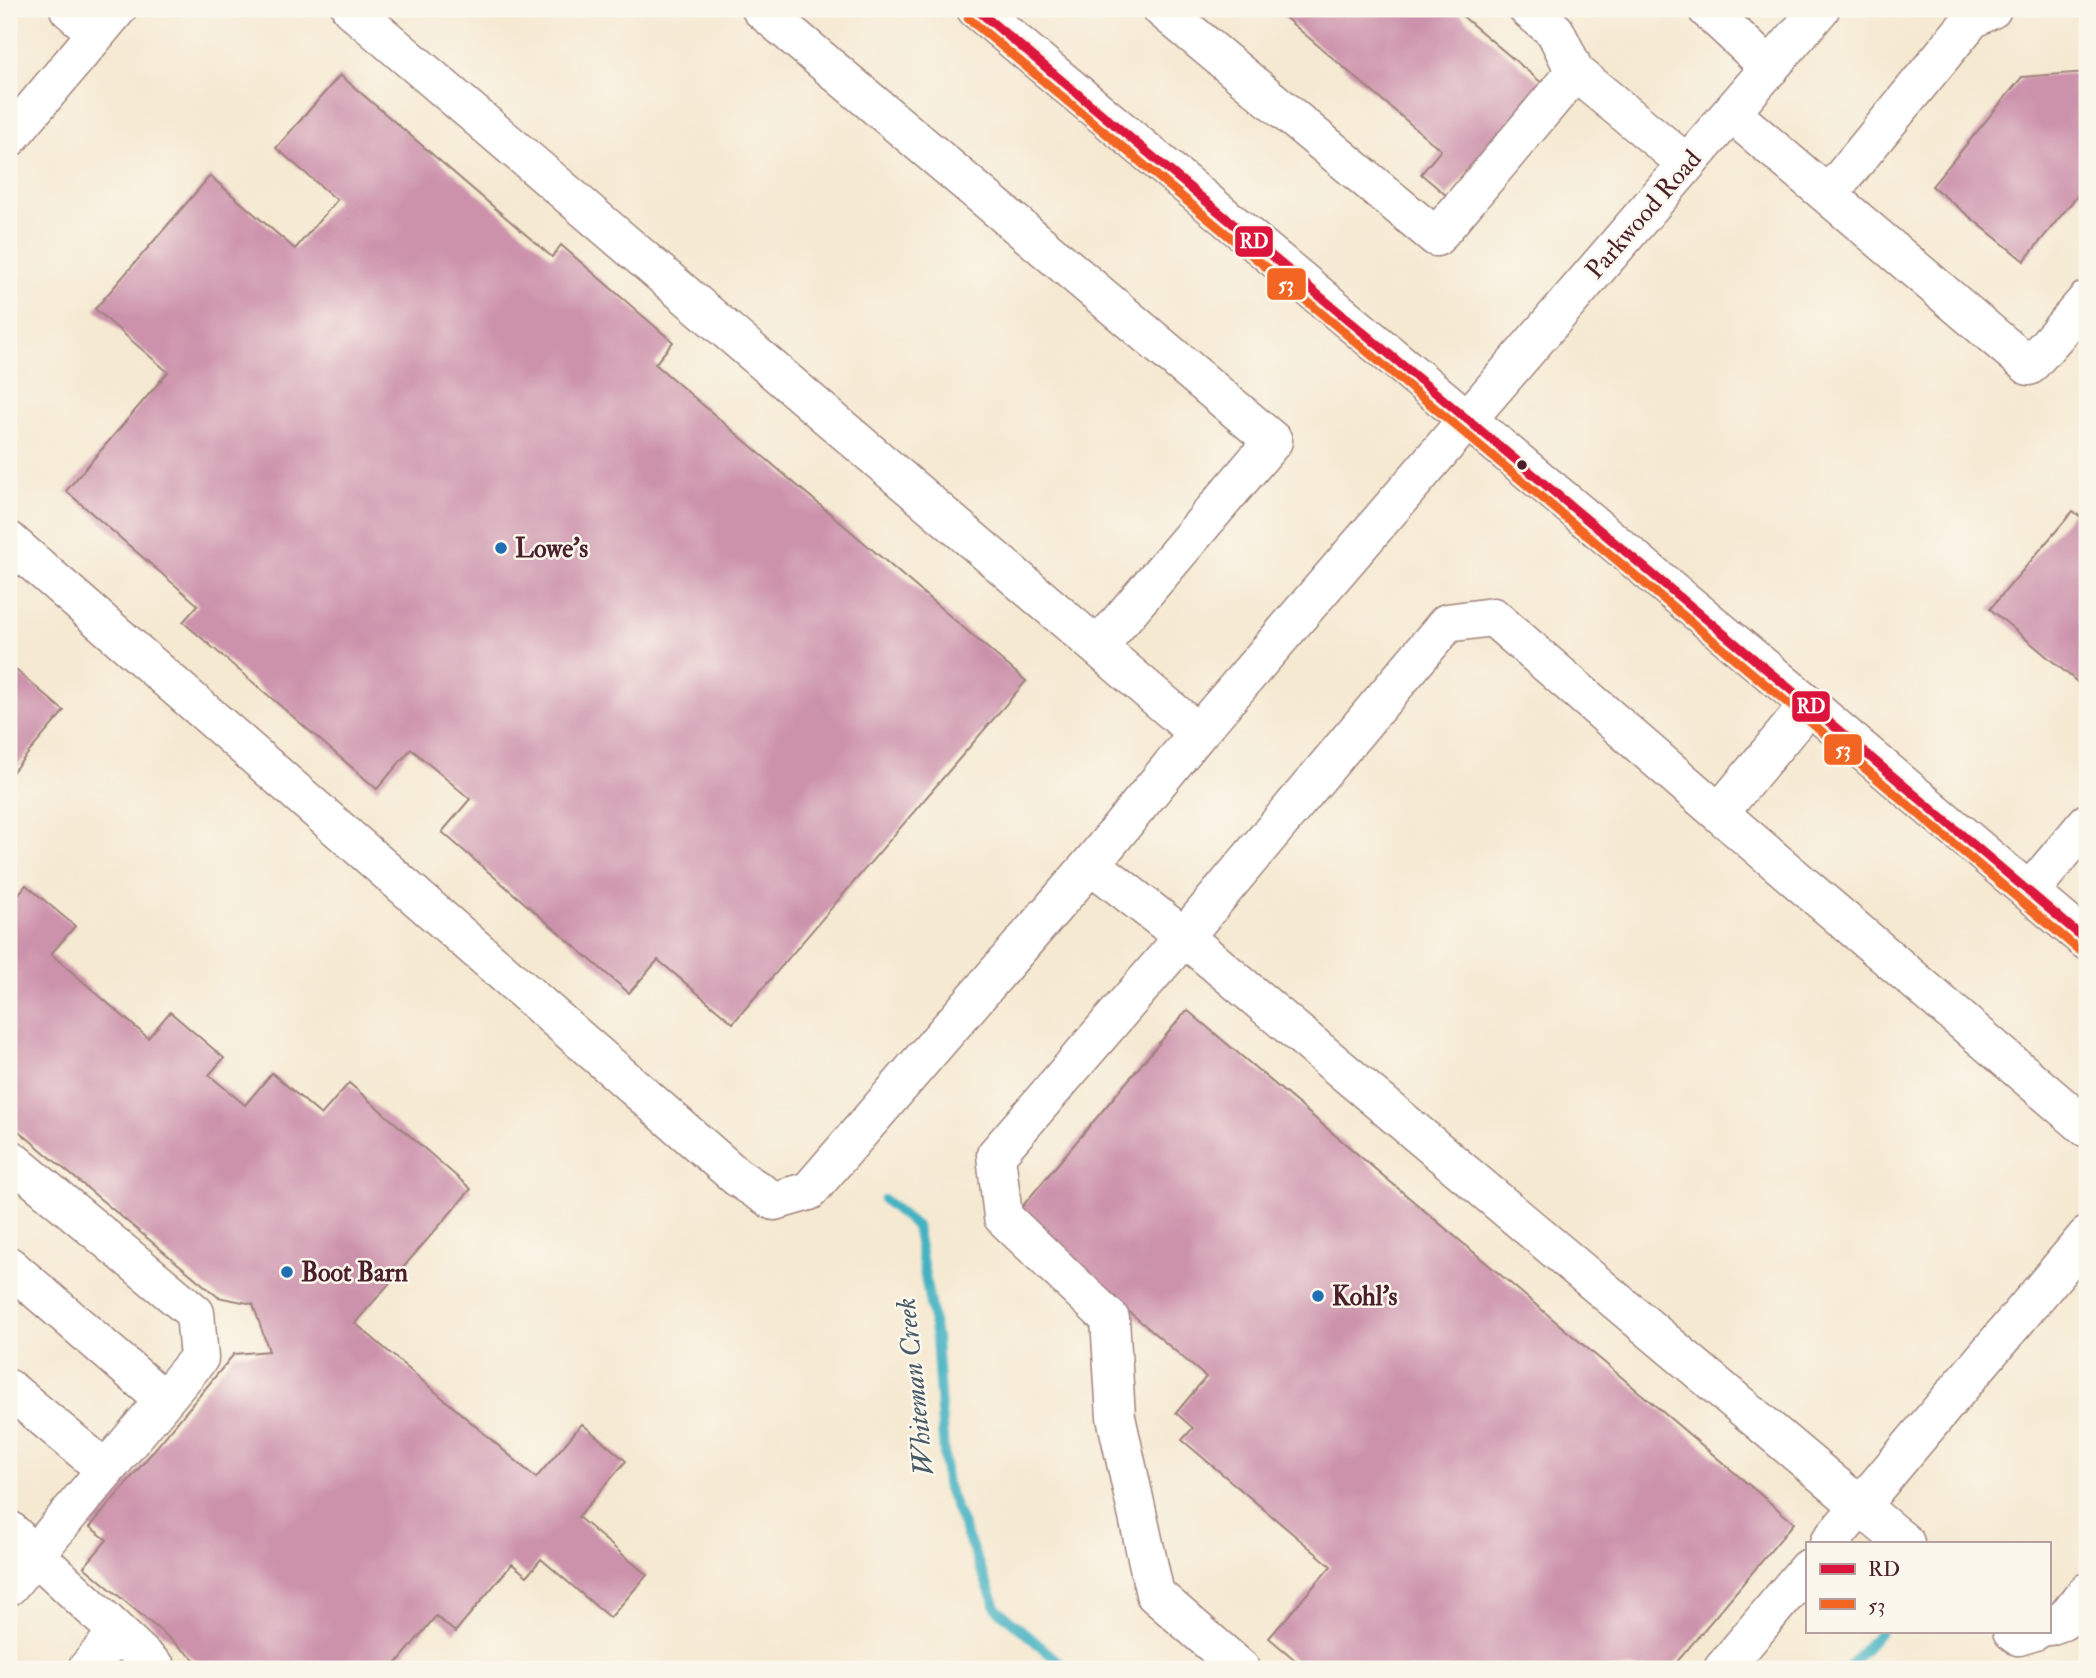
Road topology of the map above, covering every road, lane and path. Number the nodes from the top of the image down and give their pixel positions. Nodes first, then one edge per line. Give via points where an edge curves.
1 (69, 9) edge
2 (351, 9) edge
3 (761, 9) edge
4 (976, 9) edge
5 (1162, 9) edge
6 (1528, 9) edge
7 (1707, 9) edge
8 (1820, 9) edge
9 (1992, 9) edge
10 (107, 21) edge
11 (1770, 68) junction
12 (1576, 72) junction
13 (1731, 113) junction
14 (9, 138) edge
15 (1686, 163) junction
16 (1828, 195) junction
17 (2087, 300) edge
18 (1468, 420) junction
19 (9, 541) edge
20 (1098, 647) junction
21 (1809, 705) junction
22 (1198, 733) junction
23 (1719, 813) junction
24 (2087, 823) edge
25 (1091, 864) junction
26 (2029, 892) junction
27 (1184, 937) junction
28 (2087, 941) edge
29 (2087, 1128) edge
30 (9, 1158) edge
31 (2087, 1236) edge
32 (9, 1266) edge
33 (9, 1389) edge
34 (164, 1400) junction
35 (105, 1469) junction
36 (1860, 1506) junction
37 (22, 1541) edge
38 (1830, 1542) edge
39 (1904, 1542) edge
40 (1806, 1570) edge
41 (9, 1586) edge
42 (2087, 1592) edge
43 (2050, 1626) edge
44 (2013, 1632) edge
45 (2032, 1632) edge
46 (117, 1633) junction
47 (86, 1669) edge
48 (158, 1669) edge
49 (1241, 1669) edge
50 (1723, 1669) edge

1 - 10 street
2 - 20 street
3 - 20 street via 1273,441
4 - 18 street
5 - 12 street via 1436,237
6 - 12 street via 1555,31
7 - 11 street
8 - 11 street, Parkwood Road
9 - 16 street via 1972,19
10 - 14 street
11 - 13 street, Parkwood Road
12 - 15 street
13 - 15 street, Parkwood Road
13 - 16 street
15 - 18 street, Parkwood Road
16 - 17 street via 2029,366
18 - 21 street
18 - 22 street, Parkwood Road
19 - 25 street, Parkwood Road via 737,1177 774,1201 809,1191
20 - 22 street
21 - 23 street
21 - 26 street
22 - 25 street, Parkwood Road
23 - 27 street via 1493,617 1447,623
23 - 29 street
24 - 26 street
25 - 27 street
26 - 28 street
27 - 36 street
27 - 49 street via 996,1155 1003,1217 1110,1319 1115,1417 1155,1594
30 - 34 street via 195,1313 199,1358
31 - 36 street
32 - 34 street
33 - 35 street
34 - 35 street
35 - 37 street
36 - 38 street
36 - 39 street
37 - 41 street
37 - 46 street
40 - 50 street
42 - 43 street via 2063,1621
44 - 45 street via 2019,1636
46 - 47 street
46 - 48 street

